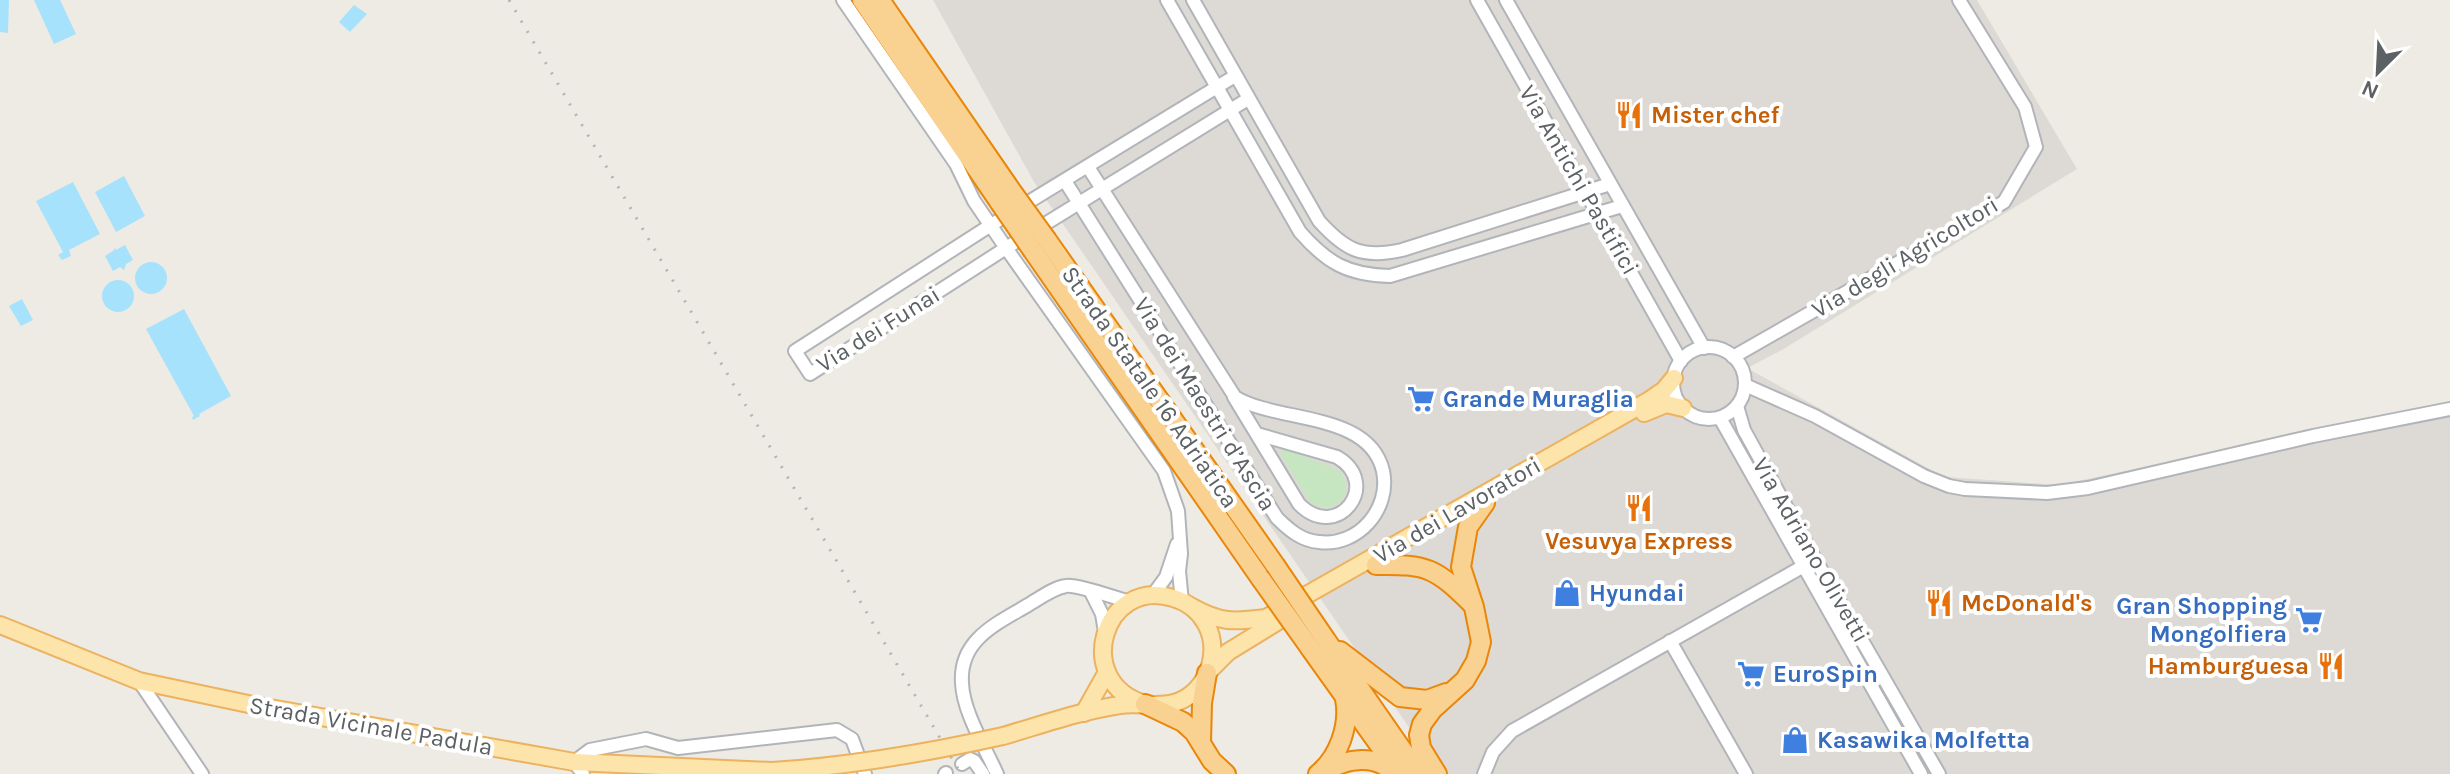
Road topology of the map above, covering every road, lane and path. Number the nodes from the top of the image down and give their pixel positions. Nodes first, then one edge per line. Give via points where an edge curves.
1 (843, 0) edge
2 (862, 0) edge
3 (880, 0) edge
4 (1167, 0) edge
5 (1193, 0) edge
6 (1477, 0) edge
7 (1506, 0) edge
8 (1959, 0) edge
9 (1235, 76) junction
10 (1217, 88) junction
11 (1248, 99) junction
12 (1229, 111) junction
13 (1088, 167) junction
14 (1291, 173) junction
15 (1065, 181) junction
16 (1272, 184) junction
17 (1610, 184) junction
18 (1102, 189) junction
19 (1586, 192) junction
20 (1007, 198) junction
21 (1079, 203) junction
22 (1622, 206) junction
23 (1598, 214) junction
24 (991, 225) junction
25 (1040, 246) junction
26 (1006, 248) junction
27 (1704, 348) junction
28 (1733, 357) junction
29 (1681, 361) junction
30 (1674, 378) junction
31 (1745, 385) junction
32 (1229, 390) junction
33 (1651, 404) junction
34 (1737, 406) junction
35 (1262, 408) junction
36 (1683, 408) junction
37 (2450, 409) edge
38 (1247, 418) junction
39 (1720, 418) junction
40 (1224, 433) junction
41 (1257, 434) junction
42 (1485, 503) junction
43 (1179, 537) junction
44 (1815, 559) junction
45 (1376, 565) junction
46 (1803, 566) junction
47 (1091, 592) junction
48 (1152, 596) junction
49 (1131, 602) junction
50 (1187, 604) junction
51 (1474, 607) junction
52 (1269, 621) junction
53 (0, 625) edge
54 (1105, 632) junction
55 (1670, 641) junction
56 (1318, 644) junction
57 (1107, 672) junction
58 (1207, 673) junction
59 (139, 681) junction
60 (1452, 691) junction
61 (1344, 696) junction
62 (1145, 704) junction
63 (1084, 713) junction
64 (1201, 742) junction
65 (962, 764) dead end
66 (578, 768) edge
67 (202, 774) edge
68 (865, 774) edge
69 (983, 774) edge
70 (997, 774) edge
71 (1226, 774) edge
72 (1319, 774) edge
73 (1398, 774) edge
74 (1419, 774) edge
75 (1437, 774) edge
76 (1484, 774) edge
77 (1746, 774) edge
78 (1921, 774) edge
79 (1939, 774) edge

1 - 24 street via 956,164
2 - 20 highway, Strada Statale 16 Adriatica
3 - 20 highway, Strada Statale 16 Adriatica
4 - 10 street
5 - 9 street
6 - 19 street, Via Antichi Pastifici
7 - 17 street, Via Antichi Pastifici
8 - 28 street, Via degli Agricoltori via 2025,107 2036,147 2004,202
9 - 10 street, Via dei Funai
9 - 11 street
10 - 12 street
10 - 13 street, Via dei Funai
11 - 12 street, Via dei Funai
11 - 14 street
12 - 16 street
12 - 18 street, Via dei Funai
13 - 15 street, Via dei Funai
13 - 18 street, Via dei Maestri d’Ascia
14 - 16 street
14 - 19 street via 1319,221 1338,241 1384,254
15 - 21 street, Via dei Maestri d’Ascia
15 - 24 street, Via dei Funai
16 - 23 street via 1317,251 1340,267 1367,275 1408,272
17 - 19 street
17 - 22 street, Via Antichi Pastifici
18 - 21 street, Via dei Funai
18 - 32 street, Via dei Maestri d’Ascia
19 - 23 street, Via Antichi Pastifici
20 - 25 highway, Strada Statale 16 Adriatica, bridge
21 - 26 street, Via dei Funai
21 - 40 street, Via dei Maestri d’Ascia
22 - 23 street
22 - 27 street, Via Antichi Pastifici
23 - 29 street, Via Antichi Pastifici
24 - 26 street
24 - 26 street, Via dei Funai via 795,351 810,374
25 - 56 highway, Strada Statale 16 Adriatica, bridge via 1261,579
25 - 56 highway, Strada Statale 16 Adriatica, bridge via 1275,565
26 - 43 street via 1164,471 1178,511
27 - 28 street
27 - 29 street
28 - 31 street
29 - 30 street
30 - 33 main road
30 - 36 street
31 - 34 street
31 - 37 street via 1949,486 2047,493
32 - 35 street, Via dei Maestri d’Ascia
32 - 38 street
33 - 36 main road
33 - 42 main road, Via dei Lavoratori
33 - 52 main road, Via dei Lavoratori
34 - 39 street
34 - 44 street, Via Adriano Olivetti via 1744,430
35 - 38 street
35 - 40 street, Via dei Maestri d’Ascia via 1345,429 1374,451 1383,470 1383,497 1366,526 1353,536 1319,543 1289,530
36 - 39 street via 1700,418
38 - 40 street
38 - 41 street
39 - 46 street, Via Adriano Olivetti
41 - 41 street via 1306,511 1334,516 1350,506 1356,478 1345,462
42 - 45 main road, Via dei Lavoratori
42 - 51 highway via 1468,527 1461,567
43 - 48 street via 1166,577
43 - 50 street via 1179,571
44 - 46 street
44 - 79 street, Via Adriano Olivetti
45 - 51 highway via 1420,566 1444,577
45 - 52 main road, Via dei Lavoratori
46 - 55 street
46 - 78 street, Via Adriano Olivetti
47 - 49 street
47 - 54 street
47 - 70 street via 1077,586 1053,590 987,630 967,654 964,697
48 - 49 main road
48 - 50 main road
49 - 54 main road
50 - 52 main road via 1232,623
50 - 58 main road via 1210,635
51 - 60 highway via 1481,642 1465,680
52 - 58 main road, Strada Vicinale Padula
53 - 59 main road, Strada Vicinale Padula
54 - 57 main road via 1102,653
55 - 76 street via 1512,731 1493,752
55 - 77 street
56 - 60 highway via 1400,697 1427,700
56 - 61 highway, Strada Statale 16 Adriatica
56 - 74 highway, Strada Statale 16 Adriatica
57 - 62 main road via 1119,690
57 - 63 main road
58 - 62 main road, Strada Vicinale Padula via 1181,700
58 - 64 highway
59 - 66 main road, Strada Vicinale Padula
59 - 67 street
60 - 75 highway via 1422,724 1419,735
61 - 72 highway via 1343,734
61 - 73 highway, Strada Statale 16 Adriatica
62 - 63 main road, Strada Vicinale Padula
62 - 64 highway via 1183,722
63 - 66 main road, Strada Vicinale Padula, bridge via 1003,736 837,767
64 - 71 highway
65 - 69 street via 970,759
66 - 68 street via 590,750 646,739 678,748 837,730 852,739
72 - 73 highway via 1352,760 1377,761

